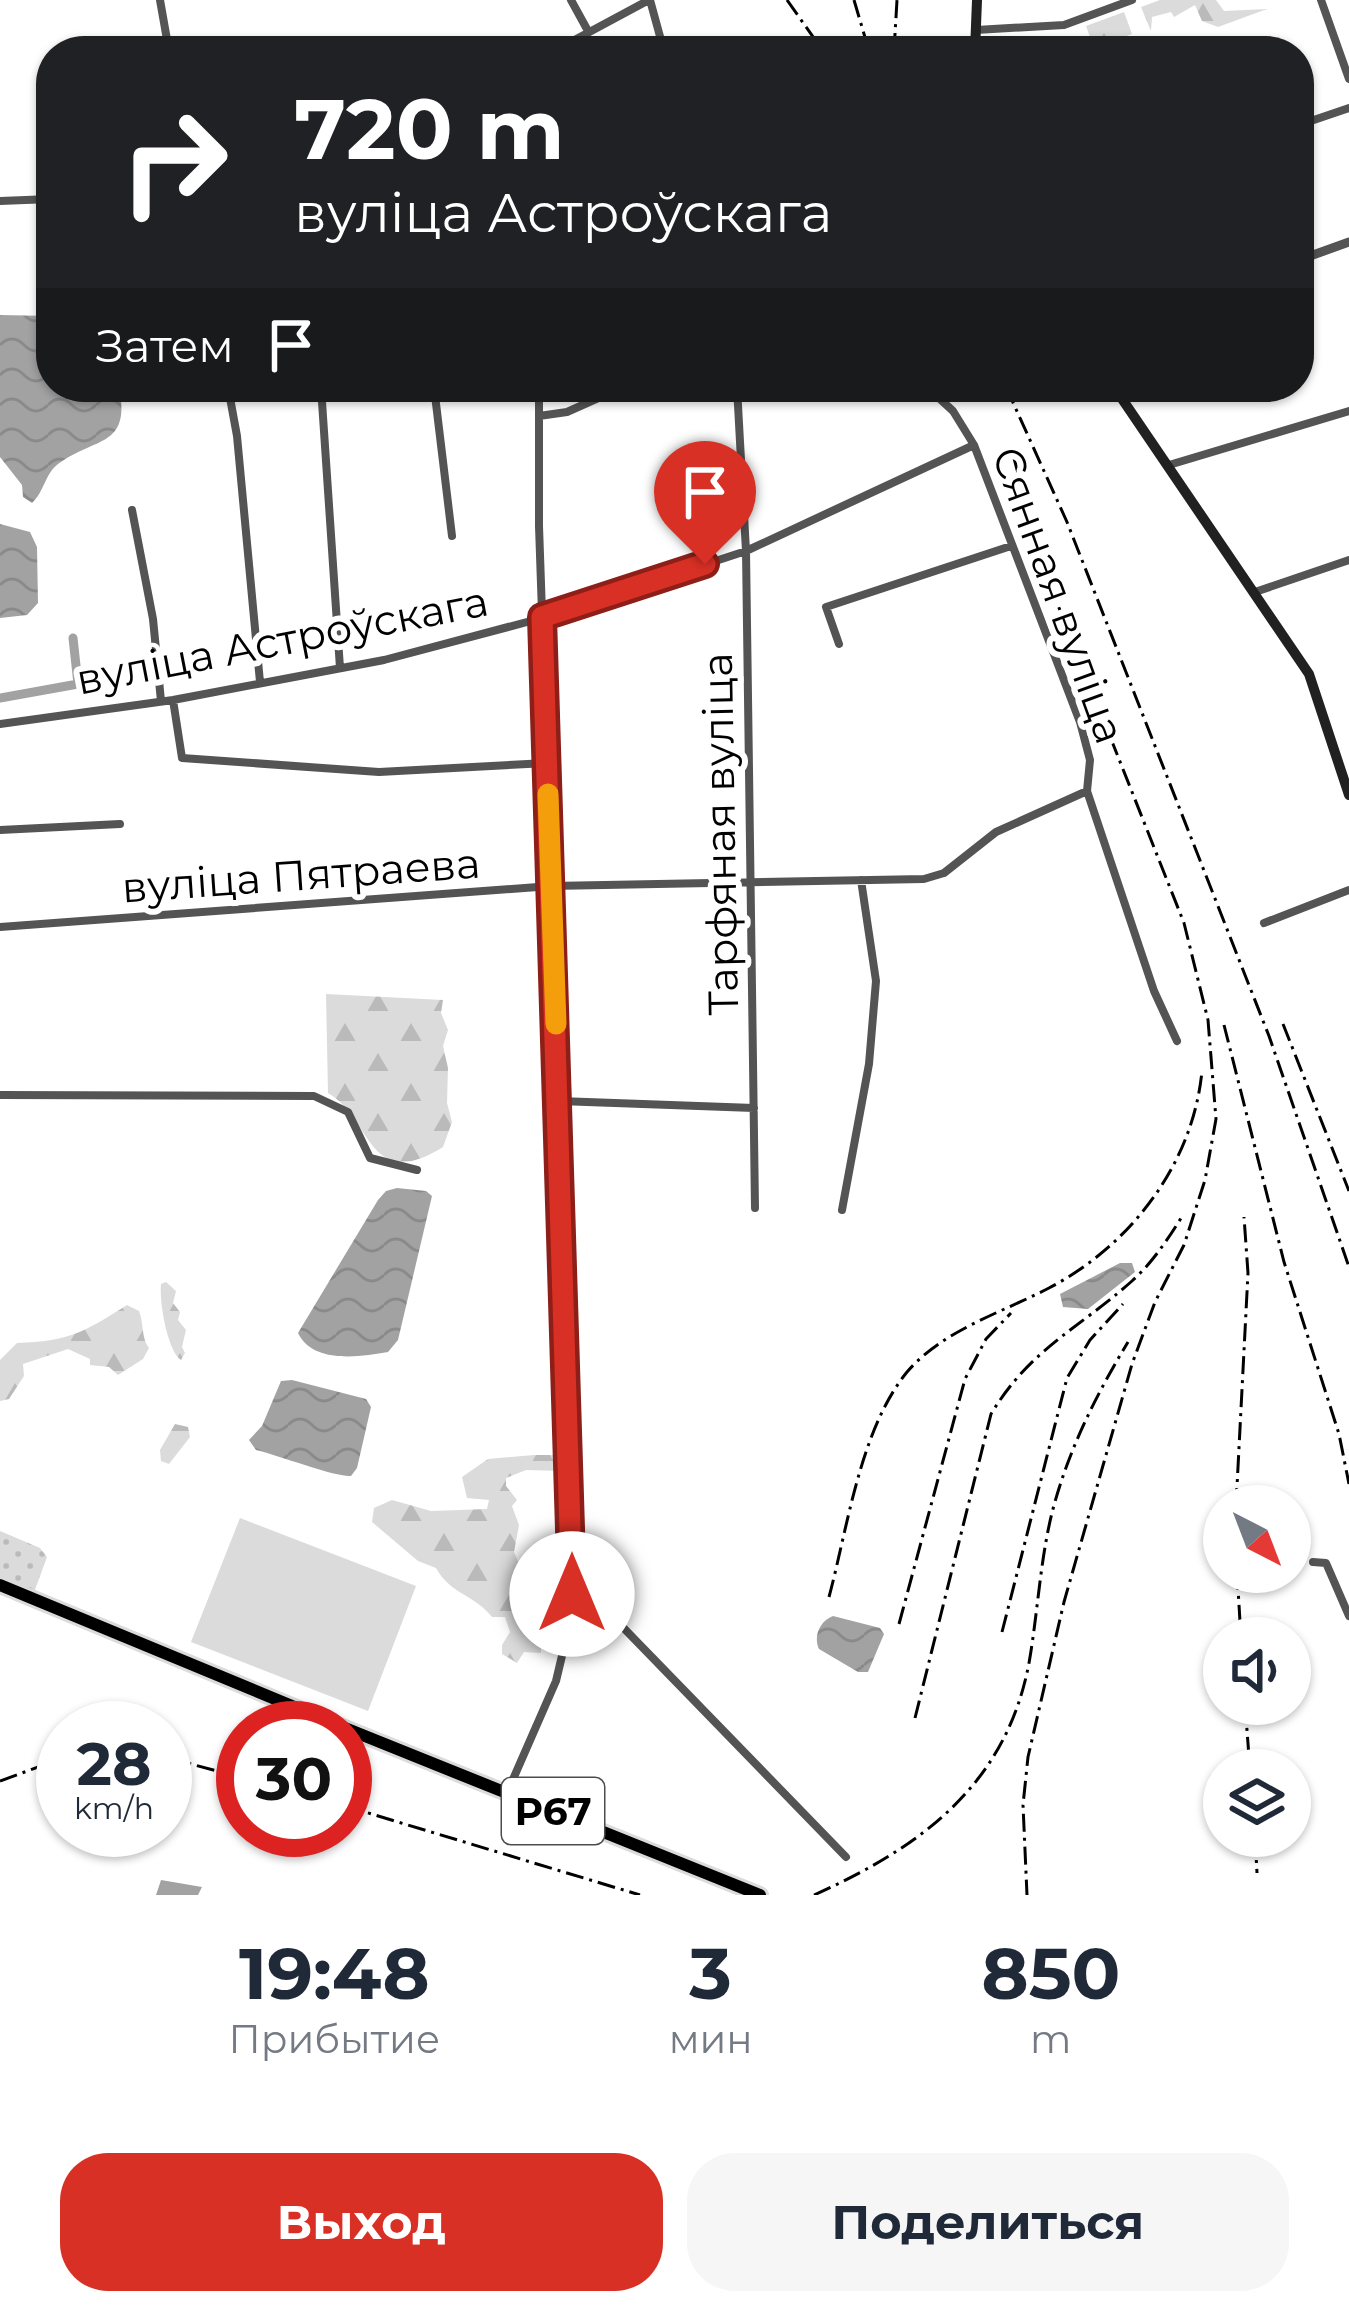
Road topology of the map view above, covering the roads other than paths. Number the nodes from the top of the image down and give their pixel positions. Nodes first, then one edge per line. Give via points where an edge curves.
1 (160, 0) edge
2 (571, 0) edge
3 (650, 0) edge
4 (977, 0) edge
5 (1132, 0) edge
6 (1321, 0) edge
7 (975, 30) junction
8 (588, 31) junction
9 (166, 36) edge
10 (580, 36) edge
11 (660, 36) edge
12 (975, 36) edge
13 (1349, 79) edge
14 (1349, 108) edge
15 (1314, 120) edge
16 (36, 200) edge
17 (0, 201) edge
18 (1349, 242) edge
19 (1314, 255) edge
20 (231, 402) edge
21 (322, 402) edge
22 (436, 402) edge
23 (539, 402) edge
24 (589, 402) edge
25 (737, 402) edge
26 (943, 402) edge
27 (1125, 402) edge
28 (1349, 411) edge
29 (539, 416) junction
30 (974, 445) junction
31 (1169, 465) junction
32 (132, 510) dead end
33 (452, 536) dead end
34 (1011, 547) junction
35 (746, 551) junction
36 (1349, 560) edge
37 (1255, 592) junction
38 (542, 617) junction
39 (839, 644) dead end
40 (340, 668) junction
41 (260, 682) junction
42 (173, 700) junction
43 (160, 701) junction
44 (0, 724) edge
45 (547, 763) junction
46 (1087, 791) junction
47 (1349, 795) edge
48 (120, 824) dead end
49 (0, 830) edge
50 (861, 879) junction
51 (750, 881) junction
52 (551, 886) junction
53 (1349, 890) edge
54 (1264, 922) dead end
55 (0, 928) edge
56 (1177, 1041) dead end
57 (0, 1095) edge
58 (559, 1101) junction
59 (754, 1108) junction
60 (417, 1170) dead end
61 (755, 1208) dead end
62 (842, 1210) dead end
63 (1313, 1562) dead end
64 (0, 1585) edge
65 (1349, 1616) edge
66 (571, 1618) junction
67 (280, 1701) edge
68 (372, 1739) edge
69 (507, 1792) junction
70 (846, 1857) dead end
71 (760, 1895) edge

1 - 9 street
2 - 8 street
3 - 8 street
3 - 11 street
4 - 7 main road
5 - 7 street via 1064,25
6 - 13 street
7 - 12 main road
8 - 10 street
14 - 15 street
16 - 17 street
18 - 19 street
20 - 41 street
21 - 40 street
22 - 33 street
23 - 29 street
24 - 29 street
25 - 35 street, Тарфяная вуліца
26 - 30 street, Сянная вуліца
27 - 31 main road
28 - 31 street
29 - 38 street
30 - 34 street, Сянная вуліца
30 - 35 street, вуліца Астроўскага
31 - 37 main road
32 - 43 street
34 - 39 street via 826,607
34 - 46 street, Сянная вуліца via 1080,722 1090,760
35 - 38 street, вуліца Астроўскага
35 - 51 street, Тарфяная вуліца
36 - 37 street
37 - 47 main road via 1309,674
38 - 40 street, вуліца Астроўскага
38 - 45 street
40 - 41 street, вуліца Астроўскага
41 - 42 street, вуліца Астроўскага
42 - 43 street, вуліца Астроўскага
42 - 45 street via 182,758 380,772
43 - 44 street, вуліца Астроўскага
45 - 52 street
46 - 50 street, вуліца Пятраева via 996,832 944,873
46 - 56 street, Сянная вуліца
48 - 49 street
50 - 51 street, вуліца Пятраева
50 - 62 street via 876,981
51 - 52 street, вуліца Пятраева
51 - 59 street, Тарфяная вуліца
52 - 55 street, вуліца Пятраева
52 - 58 street
53 - 54 street
57 - 60 street via 314,1096 348,1112 370,1158
58 - 59 street
58 - 66 street
59 - 61 street, Тарфяная вуліца
63 - 65 street via 1326,1563
64 - 67 main road, Р67
66 - 69 street via 556,1681
66 - 70 street via 611,1616
68 - 69 main road, Р67
69 - 71 main road, Р67

